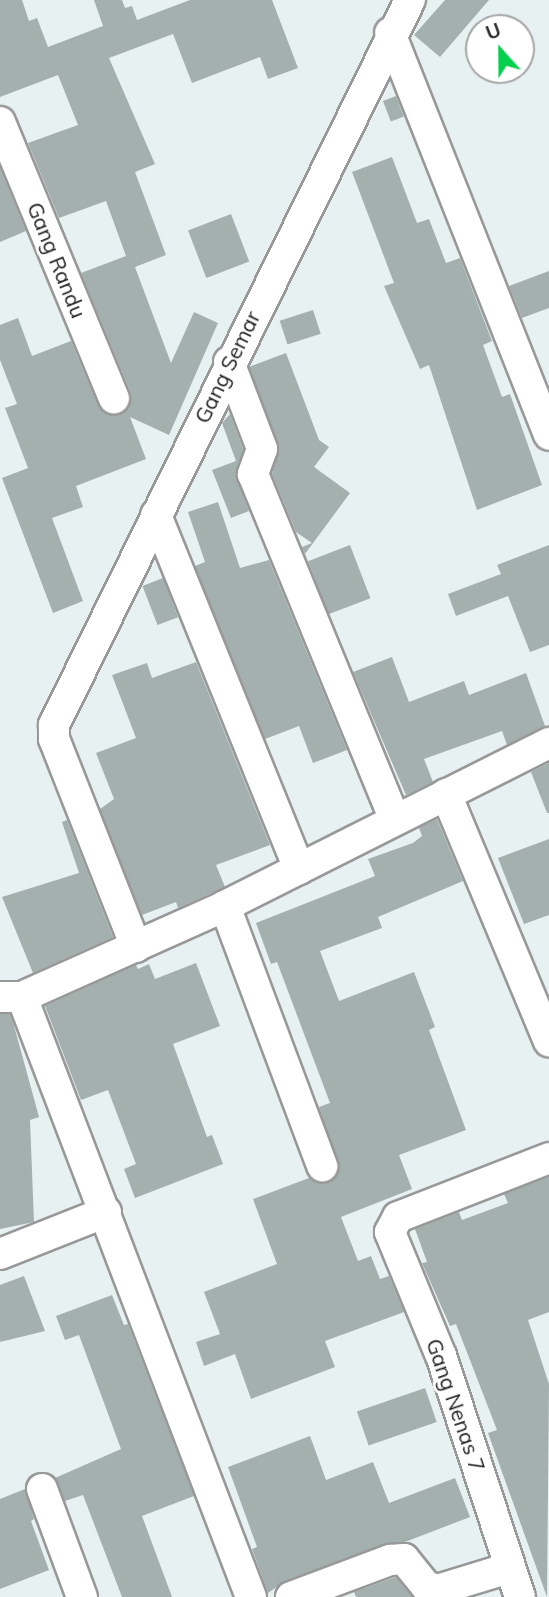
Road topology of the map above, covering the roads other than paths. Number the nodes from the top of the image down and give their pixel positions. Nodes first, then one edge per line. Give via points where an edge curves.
1 (410, 0) edge
2 (390, 33) junction
3 (0, 122) edge
4 (229, 362) junction
5 (114, 398) dead end
6 (549, 435) edge
7 (156, 515) junction
8 (549, 743) edge
9 (446, 794) junction
10 (395, 820) junction
11 (299, 869) junction
12 (225, 906) junction
13 (136, 947) junction
14 (11, 997) edge
15 (549, 1041) edge
16 (549, 1158) edge
17 (322, 1166) dead end
18 (106, 1212) junction
19 (0, 1254) edge
20 (43, 1489) dead end
21 (509, 1568) junction
22 (82, 1597) edge
23 (251, 1597) edge
24 (291, 1597) edge
25 (520, 1597) edge

1 - 2 street, Gang Semar
2 - 4 street, Gang Semar
2 - 6 street
3 - 5 street, Gang Randu
4 - 7 street, Gang Semar
4 - 10 street via 262,449 253,474
7 - 11 street
7 - 13 street, Gang Semar via 54,725 54,739
8 - 9 street
9 - 10 street
9 - 15 street
10 - 11 street
11 - 12 street
12 - 13 street
12 - 17 street
13 - 14 street
14 - 18 street
16 - 21 street, Gang Nenas 7 via 398,1217 390,1232 442,1356
18 - 19 street
18 - 23 street
20 - 22 street
21 - 24 street via 437,1590 426,1586 404,1559 390,1560
21 - 25 street, Gang Nenas 7

